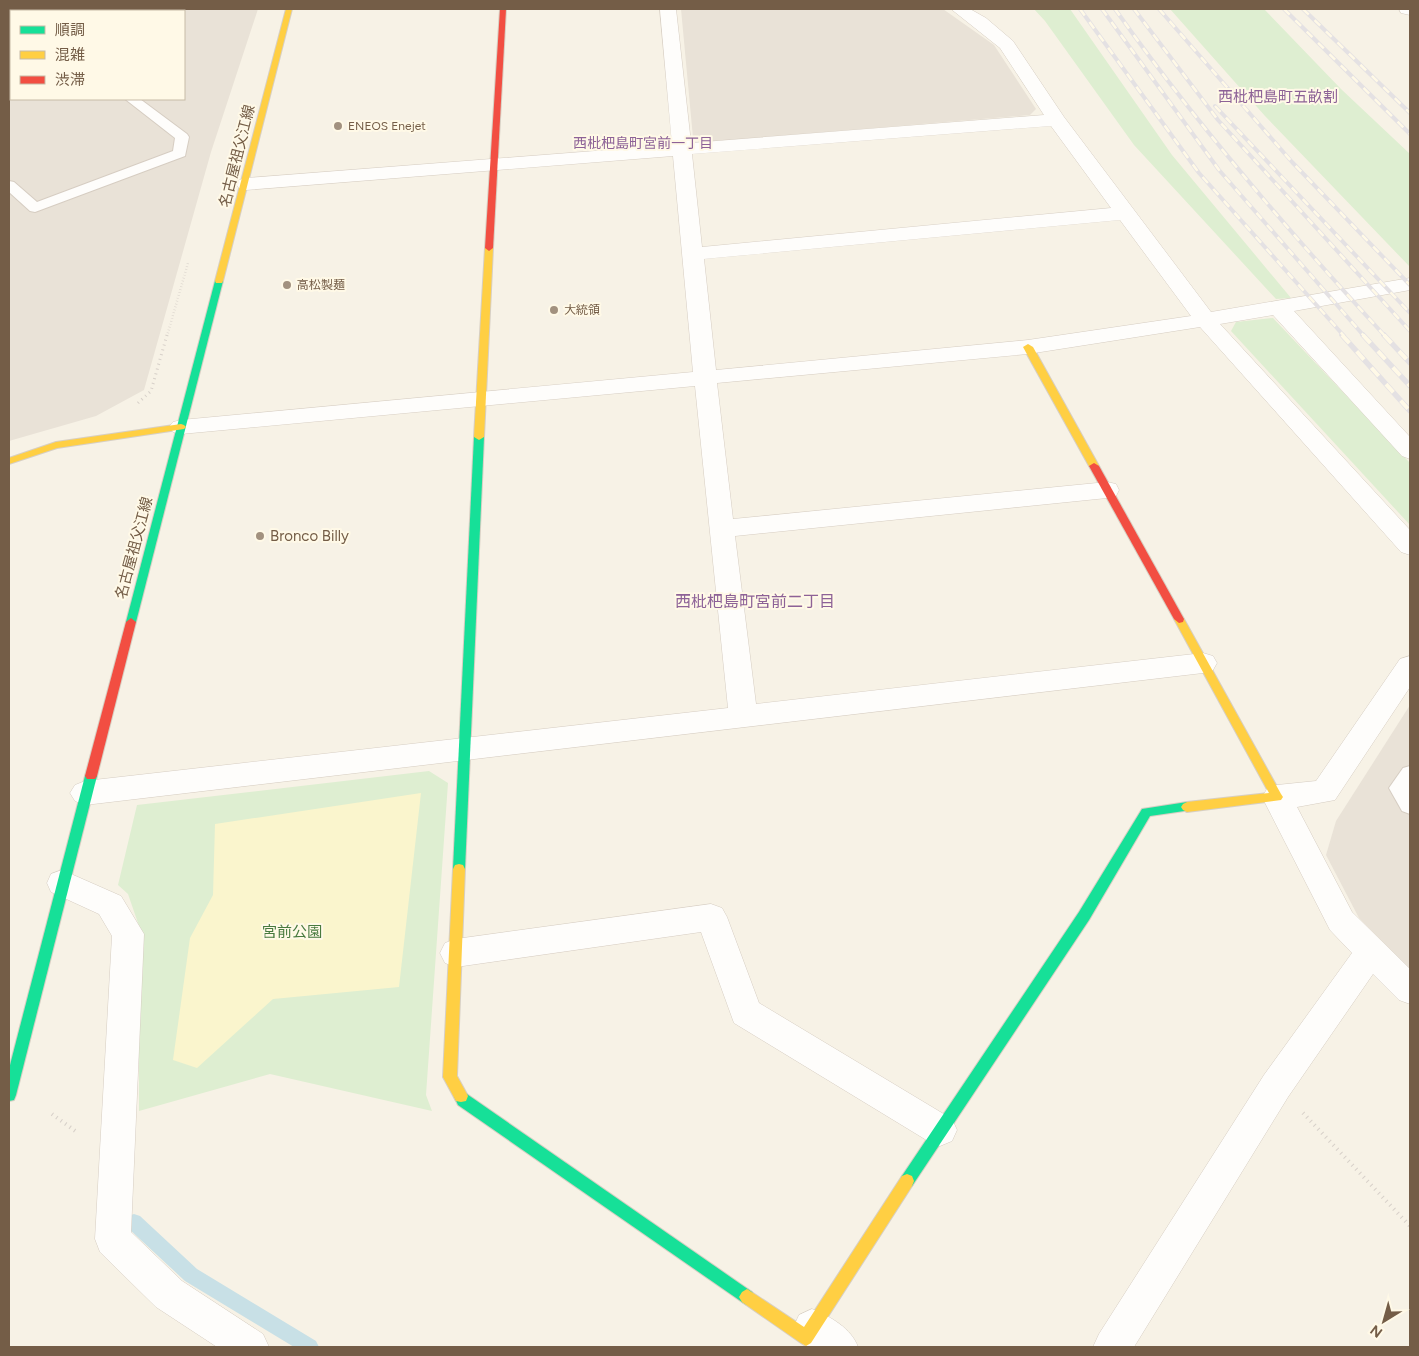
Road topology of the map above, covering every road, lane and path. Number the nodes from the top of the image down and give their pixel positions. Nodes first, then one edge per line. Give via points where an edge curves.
1 (289, 9) edge
2 (502, 9) edge
3 (668, 9) edge
4 (960, 9) edge
5 (133, 100) edge
6 (1056, 120) junction
7 (682, 150) junction
8 (494, 164) junction
9 (246, 184) junction
10 (9, 185) edge
11 (1125, 213) junction
12 (692, 254) junction
13 (189, 257) dead end
14 (1410, 284) edge
15 (1278, 307) junction
16 (1205, 320) junction
17 (1028, 346) junction
18 (704, 377) junction
19 (481, 397) junction
20 (181, 427) junction
21 (126, 435) junction
22 (1410, 451) edge
23 (9, 460) edge
24 (1107, 490) junction
25 (722, 529) junction
26 (1410, 546) edge
27 (1203, 663) junction
28 (1410, 666) edge
29 (743, 717) junction
30 (466, 749) junction
31 (1410, 774) edge
32 (85, 793) junction
33 (1277, 797) junction
34 (1410, 805) edge
35 (62, 884) junction
36 (1371, 952) junction
37 (456, 953) junction
38 (1410, 990) edge
39 (1276, 1086) junction
40 (9, 1095) edge
41 (940, 1130) junction
42 (1410, 1226) edge
43 (826, 1338) edge
44 (250, 1347) edge
45 (1112, 1347) edge

1 - 9 street, 名古屋祖父江線
2 - 8 street
3 - 7 street
4 - 6 street via 1007,45
5 - 10 lane via 182,137 180,153 35,208
6 - 7 street
6 - 11 street
7 - 8 street
7 - 12 street
8 - 9 street
8 - 19 street
9 - 20 street, 名古屋祖父江線
11 - 12 street
11 - 16 street
12 - 18 street
13 - 21 path via 151,391 130,410
14 - 15 street
15 - 16 street
15 - 22 street
16 - 17 street
16 - 26 street
17 - 18 street
17 - 24 street
18 - 19 street
18 - 25 street
19 - 20 street
19 - 30 street
20 - 21 street
20 - 32 street, 名古屋祖父江線
21 - 23 street via 56,445
24 - 25 street
24 - 27 street
25 - 29 street
27 - 29 street
27 - 33 street
28 - 33 street via 1325,792
29 - 30 street
30 - 32 street
30 - 37 street
31 - 34 lane via 1400,788
32 - 35 street, 名古屋祖父江線
33 - 36 street via 1341,922
33 - 41 street via 1146,812 1084,916
35 - 40 street, 名古屋祖父江線
35 - 44 street via 110,905 128,934 113,1239 169,1294
36 - 38 street
36 - 39 street
37 - 41 street via 711,917 746,1012
37 - 43 street via 450,1077 463,1100 806,1338
39 - 42 path
39 - 45 street
41 - 43 street

